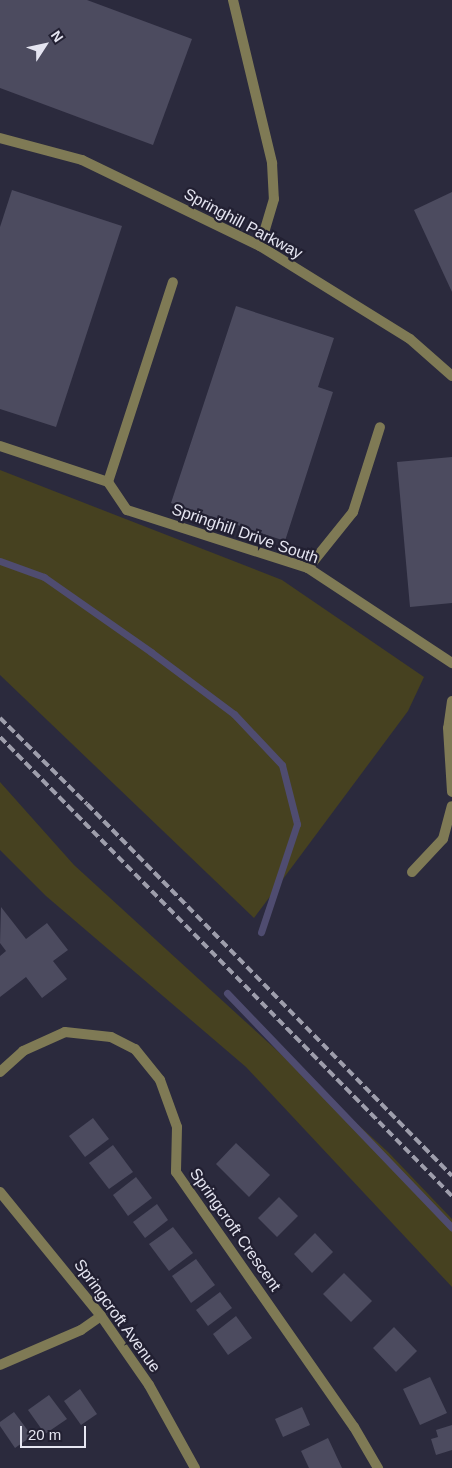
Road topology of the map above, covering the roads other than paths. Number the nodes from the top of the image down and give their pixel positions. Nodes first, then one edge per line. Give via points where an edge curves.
1 (233, 0) edge
2 (0, 138) edge
3 (260, 246) junction
4 (173, 282) dead end
5 (452, 376) edge
6 (380, 427) dead end
7 (0, 446) edge
8 (108, 482) junction
9 (308, 568) junction
10 (452, 663) edge
11 (452, 701) edge
12 (450, 730) edge
13 (452, 792) edge
14 (452, 806) edge
15 (412, 872) dead end
16 (0, 1072) edge
17 (0, 1192) edge
18 (101, 1316) junction
19 (0, 1365) edge
20 (194, 1468) edge
21 (378, 1468) edge

1 - 3 street via 272,163 274,199
2 - 3 street, Springhill Parkway via 82,160
3 - 5 street, Springhill Parkway via 410,339
4 - 8 street
6 - 9 street via 353,512
7 - 8 street
8 - 9 street, Springhill Drive South via 127,510
9 - 10 street, Springhill Drive South
11 - 12 street
12 - 13 street
14 - 15 street via 443,840
16 - 21 street, Springcroft Crescent via 23,1051 65,1032 111,1038 135,1049 160,1080 177,1127 176,1172 354,1426
17 - 18 street, Springcroft Avenue
18 - 19 street via 81,1330
18 - 20 street, Springcroft Avenue via 149,1385

